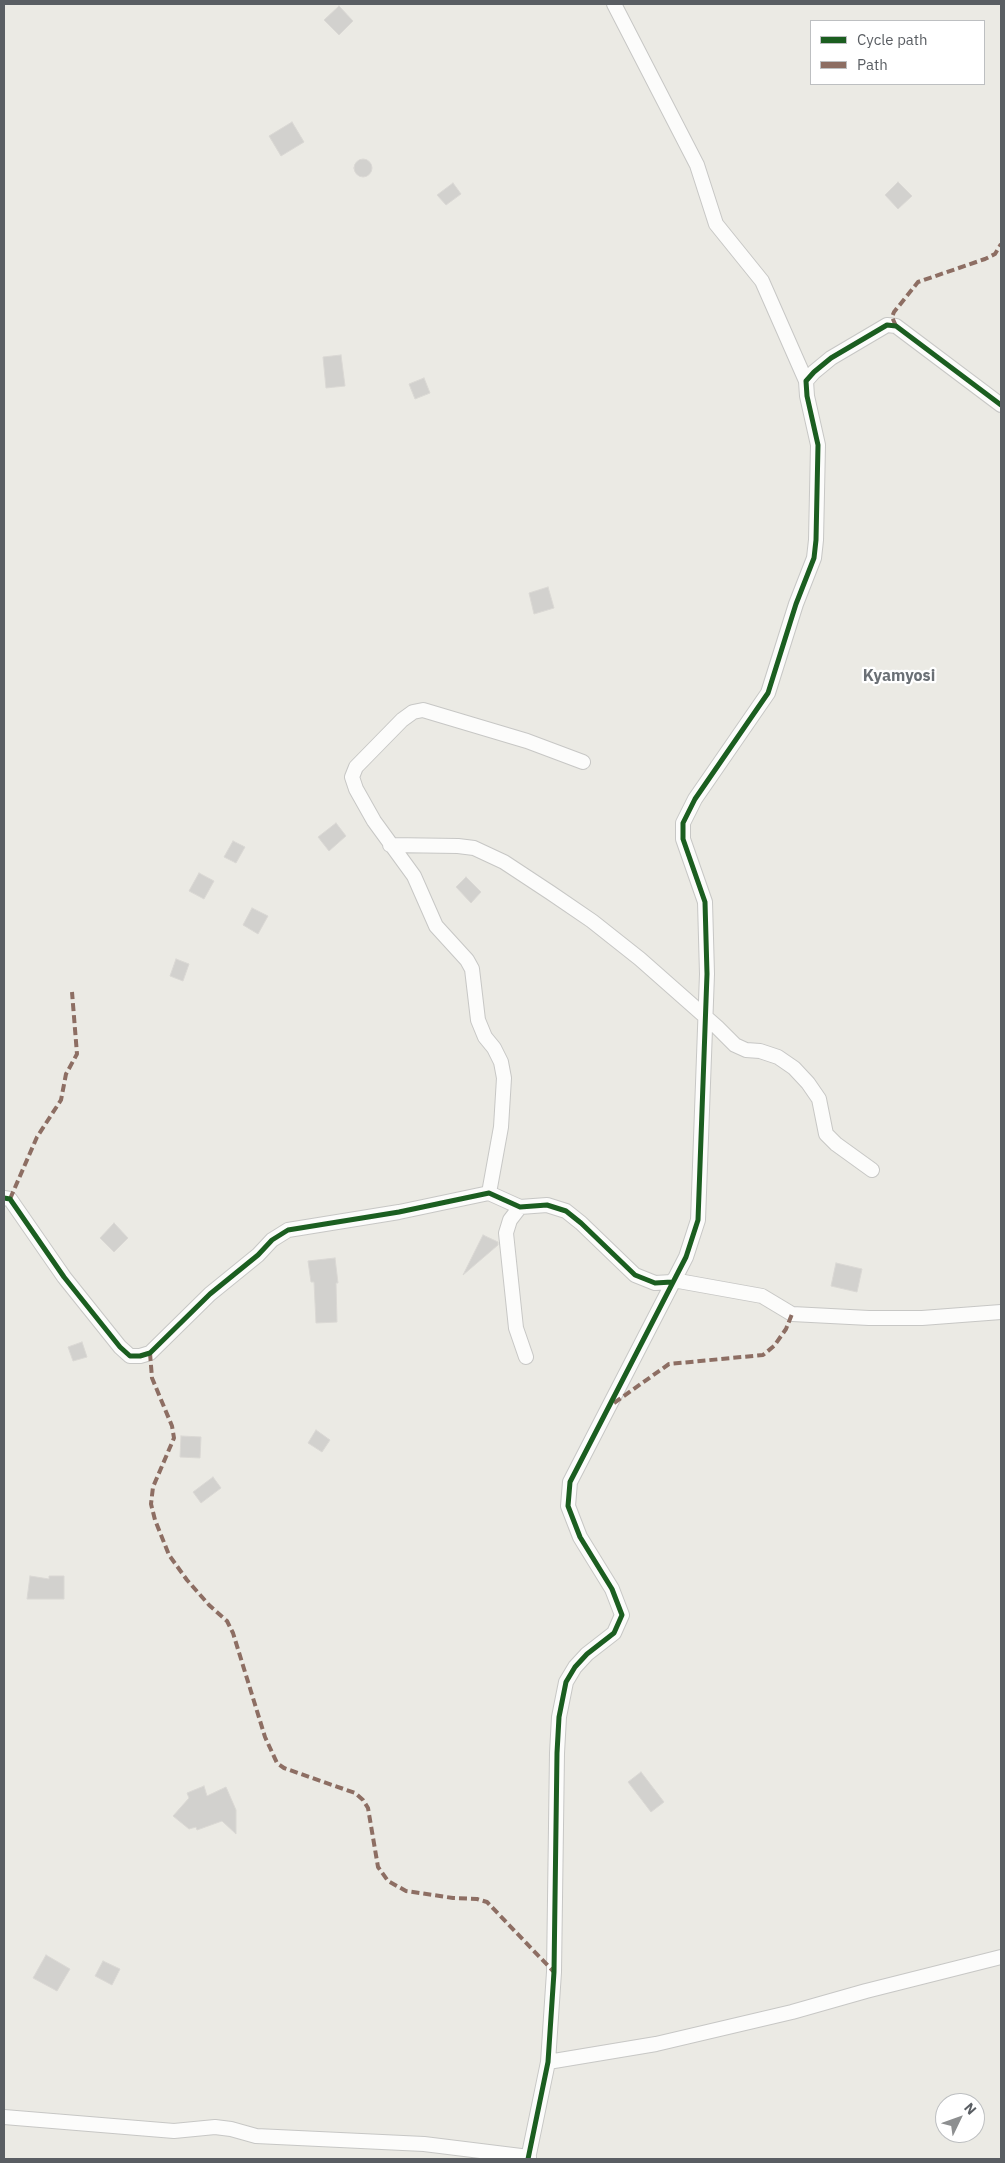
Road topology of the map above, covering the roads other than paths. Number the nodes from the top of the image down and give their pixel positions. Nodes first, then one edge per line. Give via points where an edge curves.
1 (614, 4) edge
2 (806, 382) junction
3 (1001, 405) edge
4 (583, 762) dead end
5 (390, 845) junction
6 (704, 1016) junction
7 (872, 1170) dead end
8 (489, 1193) junction
9 (4, 1198) edge
10 (520, 1207) junction
11 (673, 1281) junction
12 (1001, 1312) edge
13 (526, 1357) dead end
14 (1001, 1957) edge
15 (548, 2062) junction
16 (4, 2117) edge
17 (529, 2158) edge

1 - 2 street via 698,165 716,224 762,281
2 - 3 street via 831,358 887,325 896,326
2 - 6 street via 818,445 814,558 768,693 694,799 683,823 683,839 705,902 707,974
4 - 5 street via 527,741 423,710 413,712 356,767 352,777 356,790
5 - 6 street via 458,846 488,853 592,921
5 - 8 street via 414,876 436,926 472,969 478,1020 501,1062 504,1078 501,1127
6 - 7 street via 735,1046 778,1057 794,1068 819,1099 826,1134
6 - 11 street via 698,1220 686,1257
8 - 9 street via 288,1230 210,1294 150,1353 140,1356 130,1356 120,1347 64,1277 10,1199
8 - 10 street
10 - 11 street via 547,1205 566,1211 635,1275 655,1283
10 - 13 street via 510,1220 506,1233 516,1328
11 - 12 street via 762,1296 792,1314 913,1318
11 - 15 street via 570,1482 568,1506 580,1537 612,1589 622,1615 614,1633 575,1666 566,1682 559,1717 554,1972
14 - 15 street via 656,2044
15 - 17 street
16 - 17 street via 174,2131 232,2128 256,2136 424,2144

